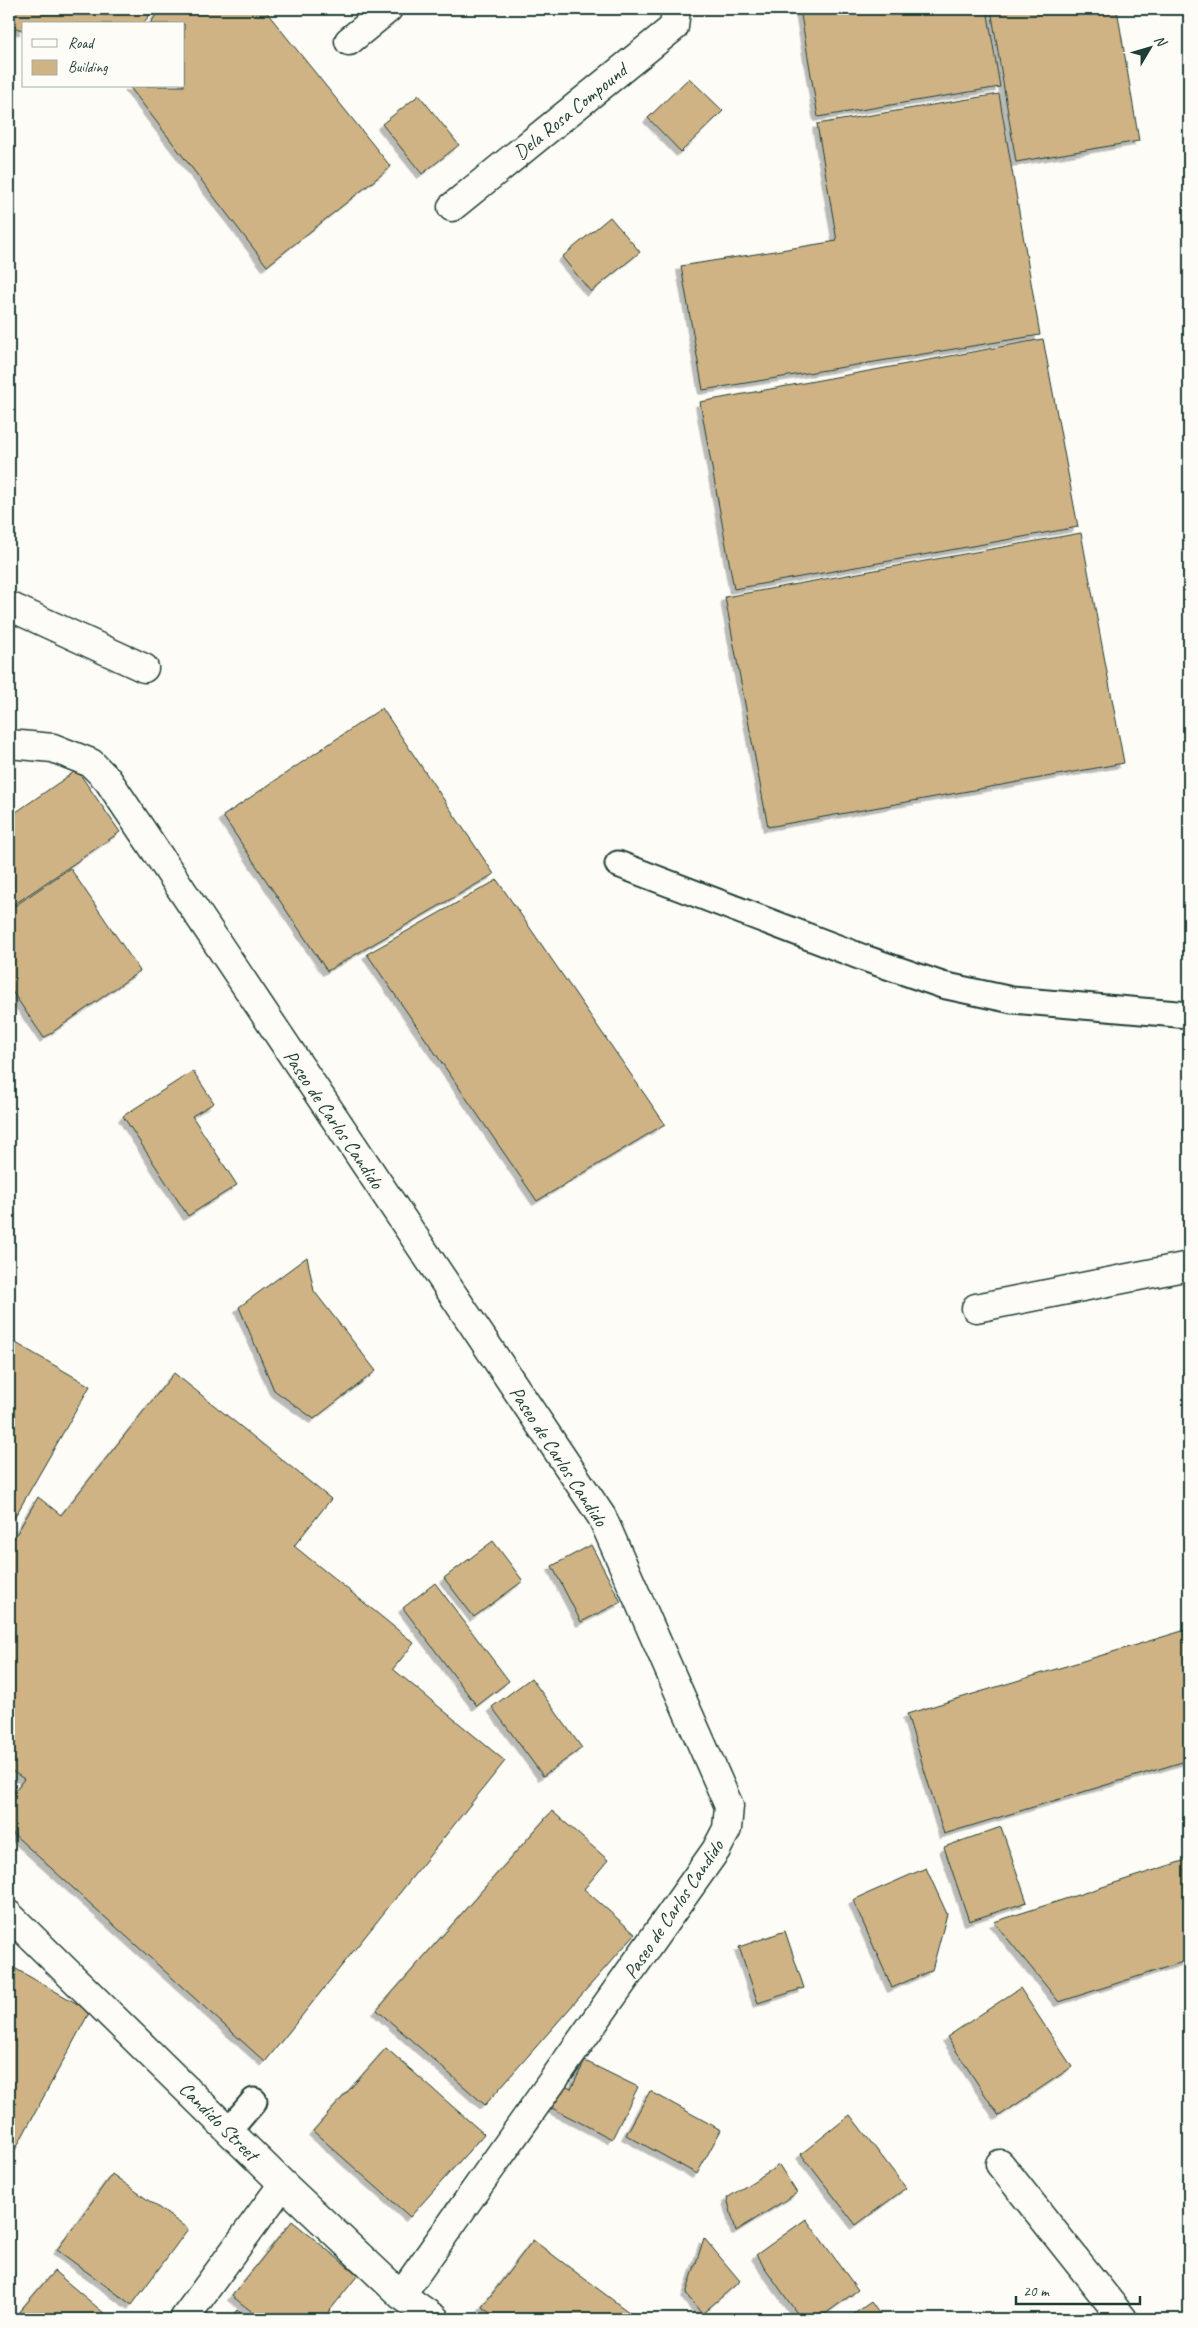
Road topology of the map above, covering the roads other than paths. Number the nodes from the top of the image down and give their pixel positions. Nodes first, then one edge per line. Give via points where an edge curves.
1 (388, 9) edge
2 (676, 9) edge
3 (349, 41) dead end
4 (452, 207) dead end
5 (9, 606) edge
6 (144, 668) dead end
7 (9, 744) edge
8 (618, 864) dead end
9 (1189, 1015) edge
10 (1189, 1266) edge
11 (976, 1308) dead end
12 (9, 1915) edge
13 (254, 2101) dead end
14 (229, 2130) junction
15 (1000, 2164) dead end
16 (283, 2184) junction
17 (401, 2295) junction
18 (184, 2319) edge
19 (435, 2319) edge
20 (1123, 2319) edge

1 - 3 street
2 - 4 street, Dela Rosa Compound via 674,27
5 - 6 street
7 - 17 street, Paseo de Carlos Candido via 53,748 91,763 113,788 602,1517 729,1806 727,1829 716,1850
8 - 9 lane via 942,985 1012,1000
10 - 11 street
12 - 14 street, Candido Street
13 - 14 lane
14 - 16 street, Candido Street
15 - 20 street
16 - 17 street, Candido Street
16 - 18 street
17 - 19 street, Candido Street

